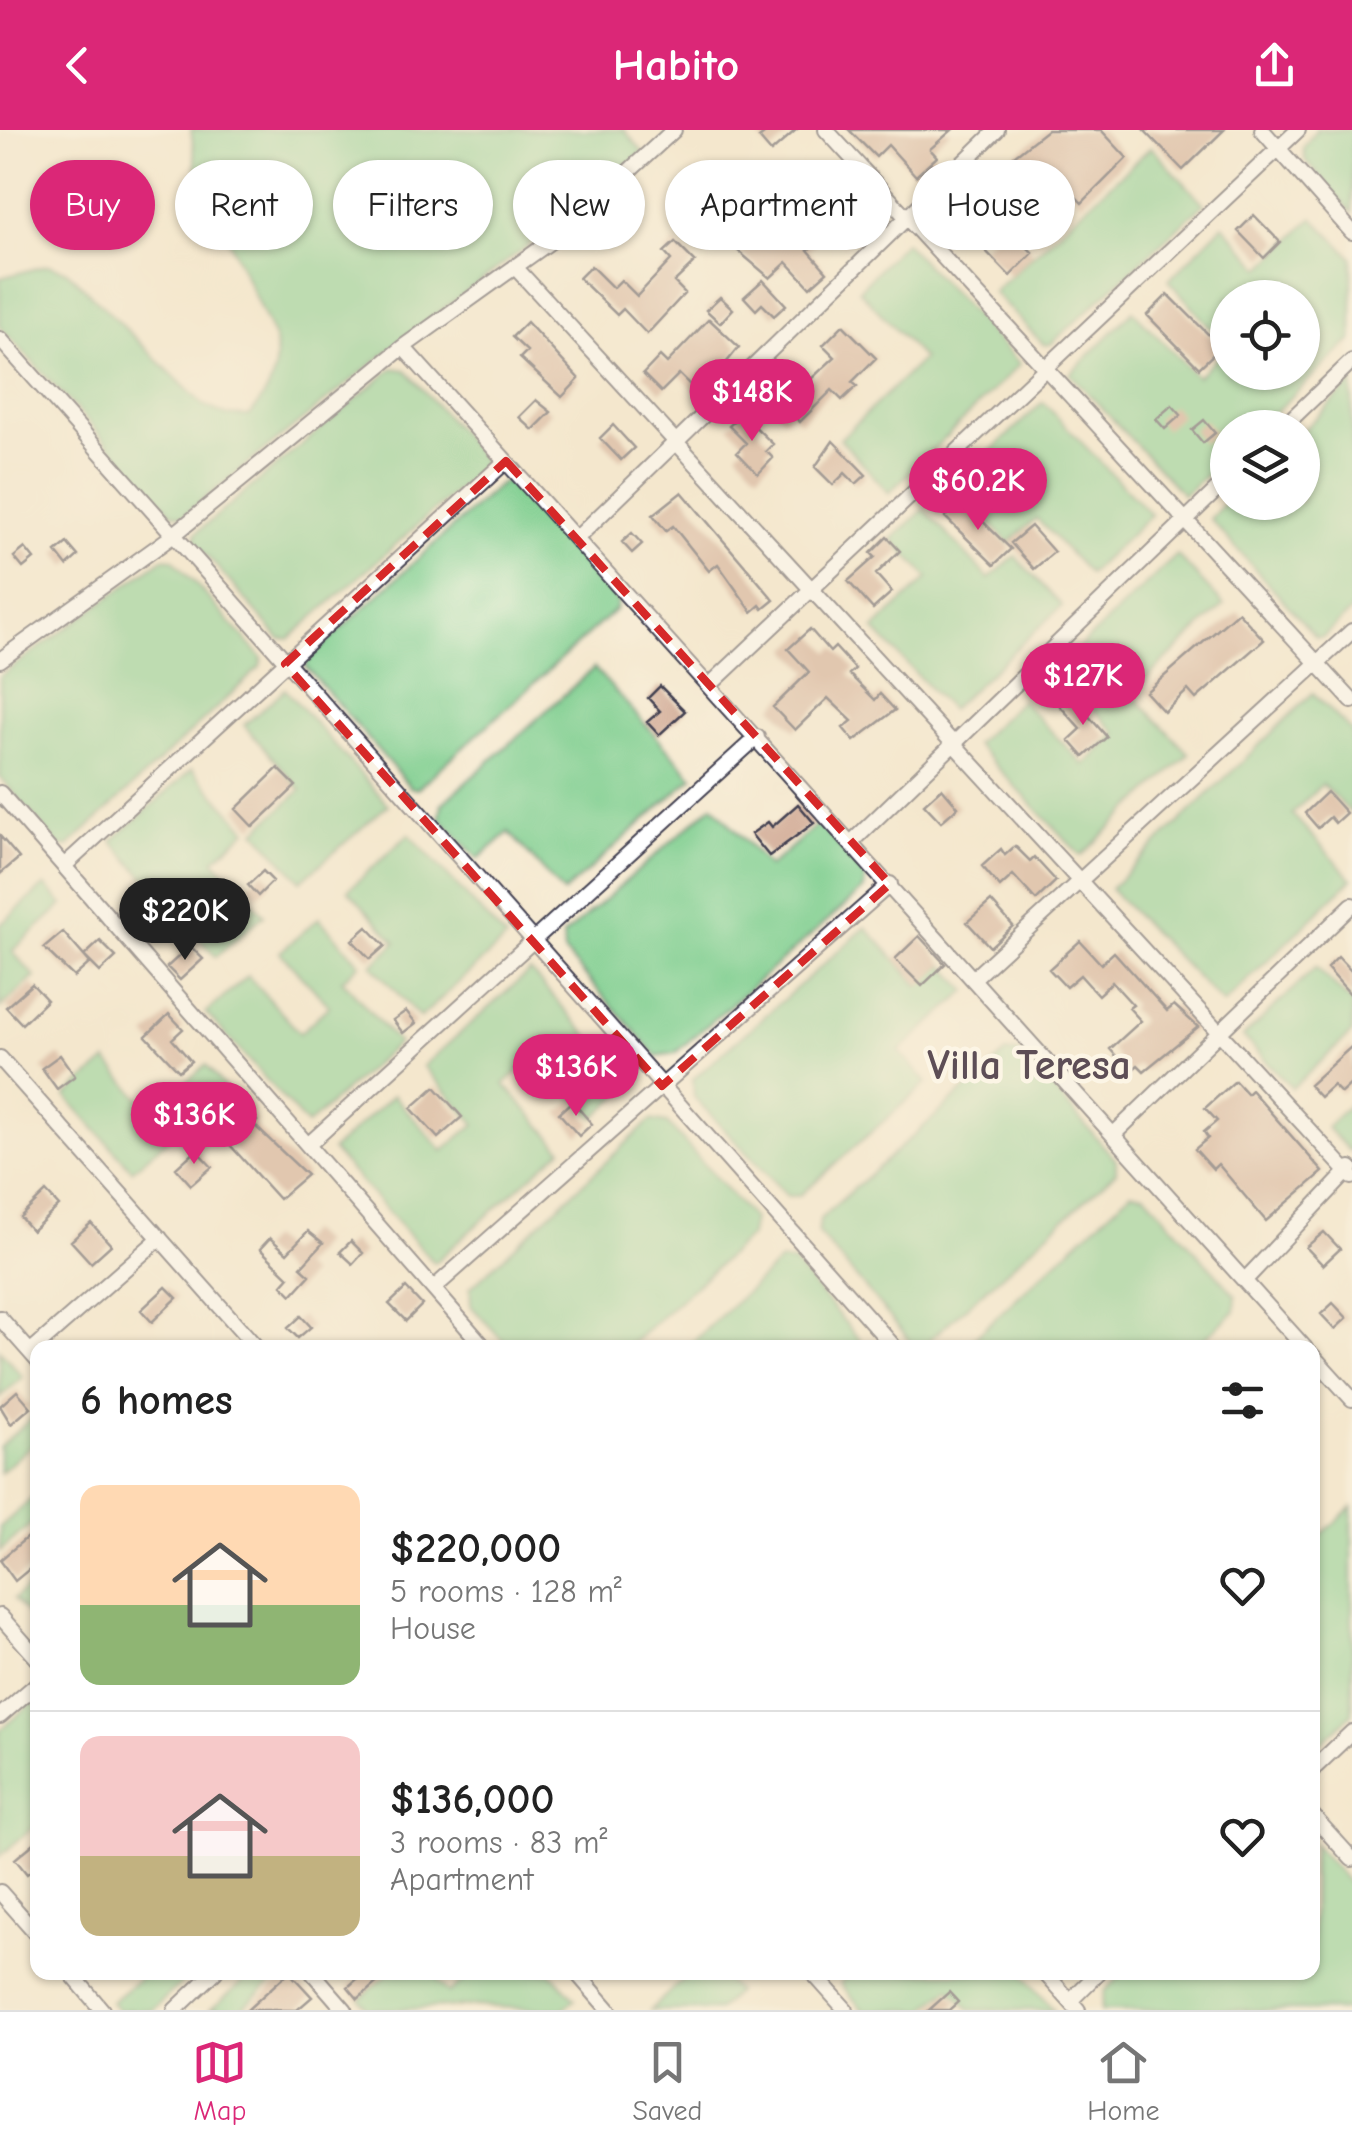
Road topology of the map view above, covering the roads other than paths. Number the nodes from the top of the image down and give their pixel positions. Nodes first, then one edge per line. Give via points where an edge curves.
1 (674, 130) edge
2 (826, 130) edge
3 (997, 130) edge
4 (1262, 130) edge
5 (1298, 130) edge
6 (1278, 148) junction
7 (906, 218) junction
8 (1352, 232) edge
9 (516, 268) junction
10 (0, 340) edge
11 (403, 348) junction
12 (1352, 360) edge
13 (1045, 368) junction
14 (1301, 410) edge
15 (675, 442) junction
16 (506, 460) junction
17 (1210, 496) edge
18 (1185, 520) junction
19 (171, 537) junction
20 (577, 538) junction
21 (810, 590) junction
22 (1352, 631) edge
23 (0, 660) edge
24 (1317, 663) junction
25 (284, 664) junction
26 (710, 685) junction
27 (1352, 701) edge
28 (757, 737) junction
29 (950, 744) junction
30 (0, 794) edge
31 (852, 842) junction
32 (64, 866) junction
33 (1078, 883) junction
34 (890, 884) junction
35 (1352, 905) edge
36 (532, 941) junction
37 (974, 978) junction
38 (1218, 1033) junction
39 (0, 1058) edge
40 (662, 1086) junction
41 (1114, 1134) junction
42 (308, 1145) junction
43 (1351, 1172) edge
44 (160, 1238) junction
45 (1245, 1280) junction
46 (434, 1288) junction
47 (0, 1318) edge
48 (52, 1340) edge
49 (250, 1340) edge
50 (479, 1340) edge
51 (888, 1340) edge
52 (1299, 1340) edge
53 (30, 1352) edge
54 (1320, 1365) edge
55 (1352, 1400) edge
56 (0, 1616) edge
57 (30, 1649) edge
58 (30, 1690) edge
59 (0, 1716) edge
60 (1352, 1732) edge
61 (1320, 1762) edge
62 (1320, 1824) edge
63 (1352, 1859) edge
64 (0, 1892) edge
65 (30, 1927) edge
66 (77, 1980) edge
67 (207, 1980) edge
68 (319, 1980) edge
69 (583, 1980) edge
70 (819, 1980) edge
71 (1051, 1980) edge
72 (1093, 1980) edge
73 (1074, 2005) edge
74 (102, 2010) edge
75 (175, 2010) edge
76 (345, 2010) edge
77 (609, 2010) edge
78 (846, 2010) edge

1 - 9 street
2 - 7 street
3 - 7 street
4 - 6 street
5 - 6 street
6 - 8 street
6 - 13 street
7 - 13 street
7 - 15 street
9 - 11 street
9 - 15 street
10 - 19 street
11 - 16 street
11 - 19 street
12 - 14 street
13 - 18 street
13 - 21 street
15 - 20 street
15 - 21 street
16 - 20 street
16 - 25 street
17 - 18 street
18 - 24 street
18 - 29 street
19 - 23 street
19 - 25 street
20 - 26 street
21 - 26 street
21 - 29 street
22 - 24 street
24 - 27 street
24 - 33 street
25 - 32 street
25 - 36 street
26 - 28 street
28 - 31 street
28 - 36 street
29 - 31 street
29 - 33 street
30 - 32 street
31 - 34 street
32 - 42 street
33 - 37 street
33 - 38 street
34 - 37 street
34 - 40 street
35 - 38 street
36 - 40 street
36 - 42 street
37 - 41 street
38 - 41 street
38 - 43 street
39 - 44 street
40 - 46 street
40 - 51 street
41 - 45 street
42 - 46 street
43 - 45 street
44 - 48 street
44 - 49 street
45 - 52 street
46 - 50 street
47 - 53 street
54 - 55 street
56 - 57 street
58 - 59 street
60 - 61 street
62 - 63 street
64 - 65 street
66 - 74 street
67 - 75 street
68 - 76 street
69 - 77 street
70 - 78 street
71 - 73 street
72 - 73 street

